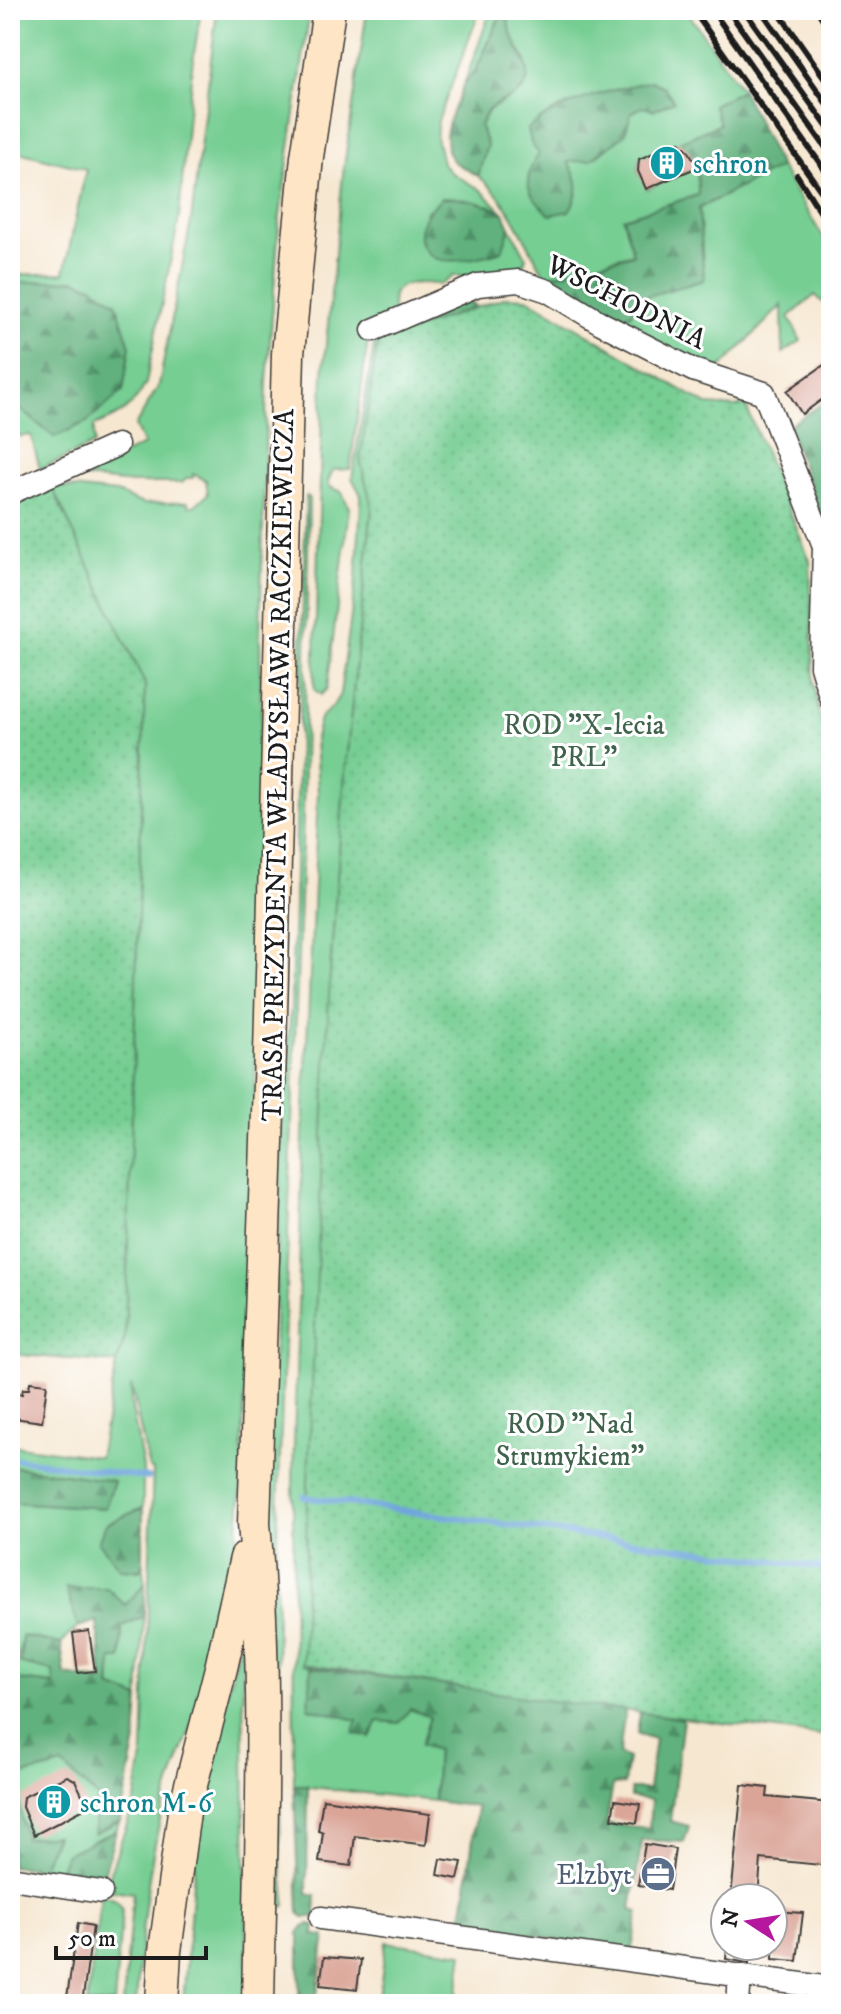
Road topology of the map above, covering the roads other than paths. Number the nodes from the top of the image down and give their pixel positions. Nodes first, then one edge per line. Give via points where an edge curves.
1 (329, 10) edge
2 (373, 330) dead end
3 (117, 445) dead end
4 (10, 493) edge
5 (831, 699) edge
6 (254, 1523) junction
7 (10, 1878) edge
8 (101, 1892) dead end
9 (321, 1918) dead end
10 (740, 1975) junction
11 (831, 1988) edge
12 (160, 1997) edge
13 (258, 2004) edge
14 (738, 2004) edge

1 - 6 main road, TRASA PREZYDENTA WŁADYSŁAWA RACZKIEWICZA via 307,157 288,354
2 - 5 street, WSCHODNIA via 478,285 518,281 548,291 693,370 764,393 824,546 821,666
3 - 4 street
6 - 12 main road, TRASA PREZYDENTA WŁADYSŁAWA RACZKIEWICZA via 184,1812
6 - 13 main road, TRASA PREZYDENTA WŁADYSŁAWA RACZKIEWICZA via 261,1702
7 - 8 street
9 - 10 street
10 - 11 street
10 - 14 street

